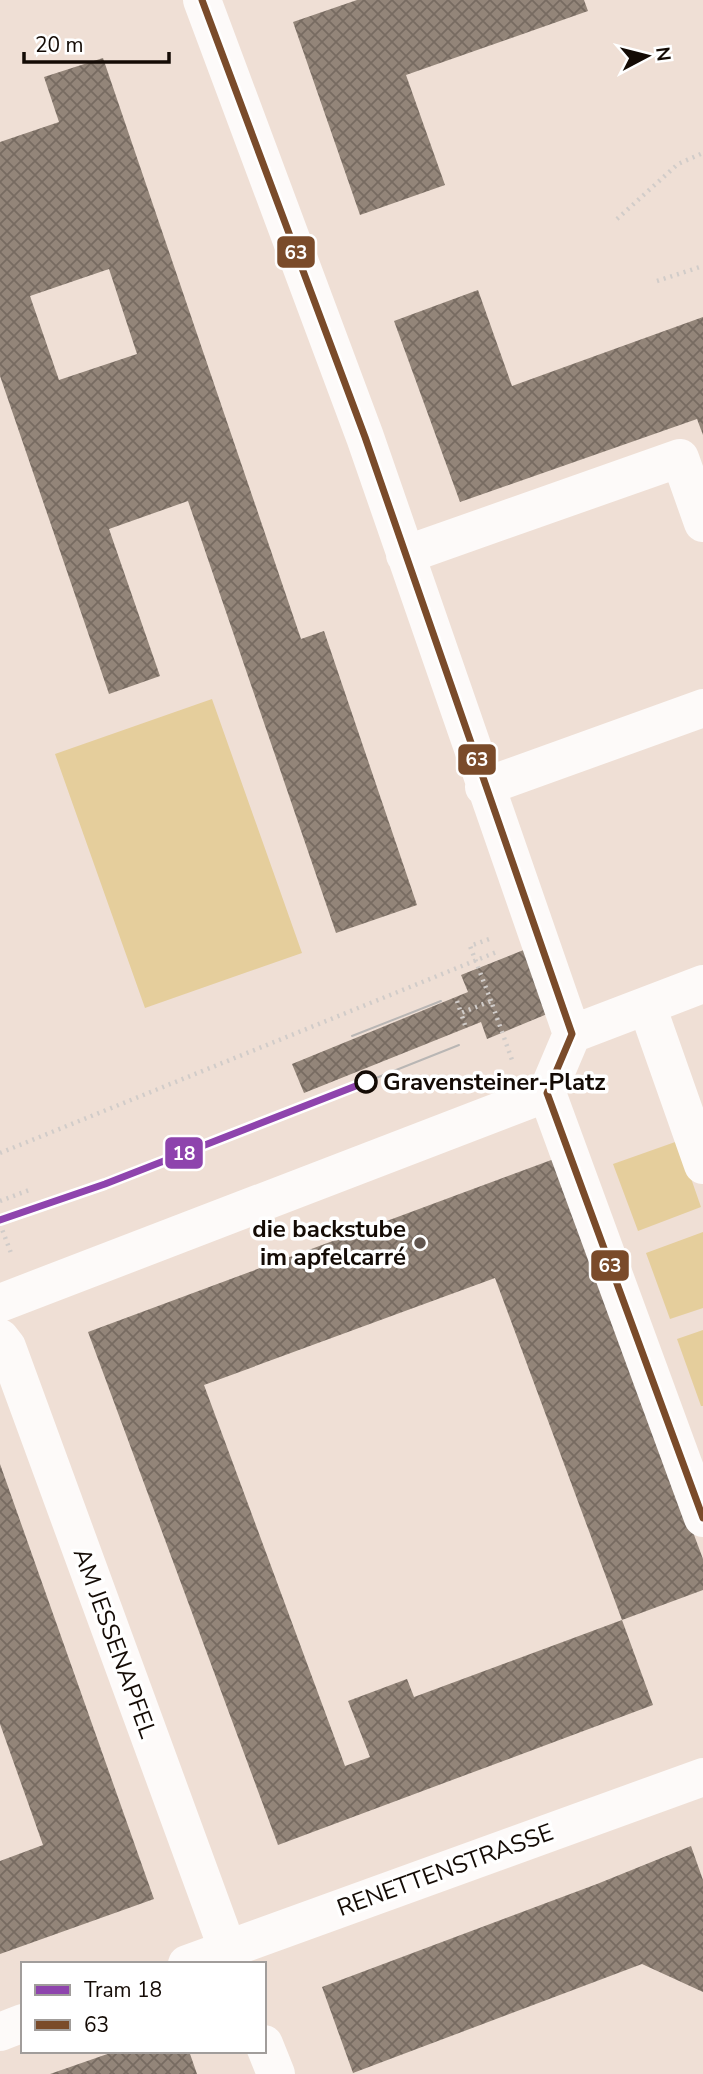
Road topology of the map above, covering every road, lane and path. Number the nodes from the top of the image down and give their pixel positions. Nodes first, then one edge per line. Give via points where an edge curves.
1 (202, 0) edge
2 (703, 153) edge
3 (617, 219) dead end
4 (703, 266) edge
5 (657, 281) dead end
6 (703, 523) edge
7 (405, 555) junction
8 (703, 708) edge
9 (484, 787) junction
10 (532, 938) junction
11 (475, 961) junction
12 (703, 984) edge
13 (457, 1001) dead end
14 (491, 1001) dead end
15 (647, 1006) junction
16 (461, 1013) dead end
17 (572, 1034) junction
18 (547, 1093) junction
19 (0, 1153) edge
20 (703, 1165) edge
21 (32, 1189) dead end
22 (0, 1201) edge
23 (0, 1303) edge
24 (0, 1338) edge
25 (703, 1518) edge
26 (703, 1777) edge
27 (231, 1956) edge
28 (198, 1962) edge
29 (21, 2025) edge
30 (0, 2032) edge
31 (266, 2049) edge
32 (276, 2074) edge

1 - 7 street
2 - 3 path via 678,164
4 - 5 path
6 - 7 street via 680,458
7 - 9 street
8 - 9 street
9 - 10 street
10 - 11 path
10 - 11 path via 520,926 470,946
10 - 17 street
11 - 14 path
11 - 19 path
12 - 15 street
13 - 16 path
15 - 17 street
15 - 20 street
17 - 18 street
18 - 23 street
18 - 25 street
21 - 22 path
24 - 27 street, AM JESSENAPFEL via 8,1347
26 - 27 street, RENETTENSTRASSE
27 - 28 street, RENETTENSTRASSE
29 - 30 street
31 - 32 street

